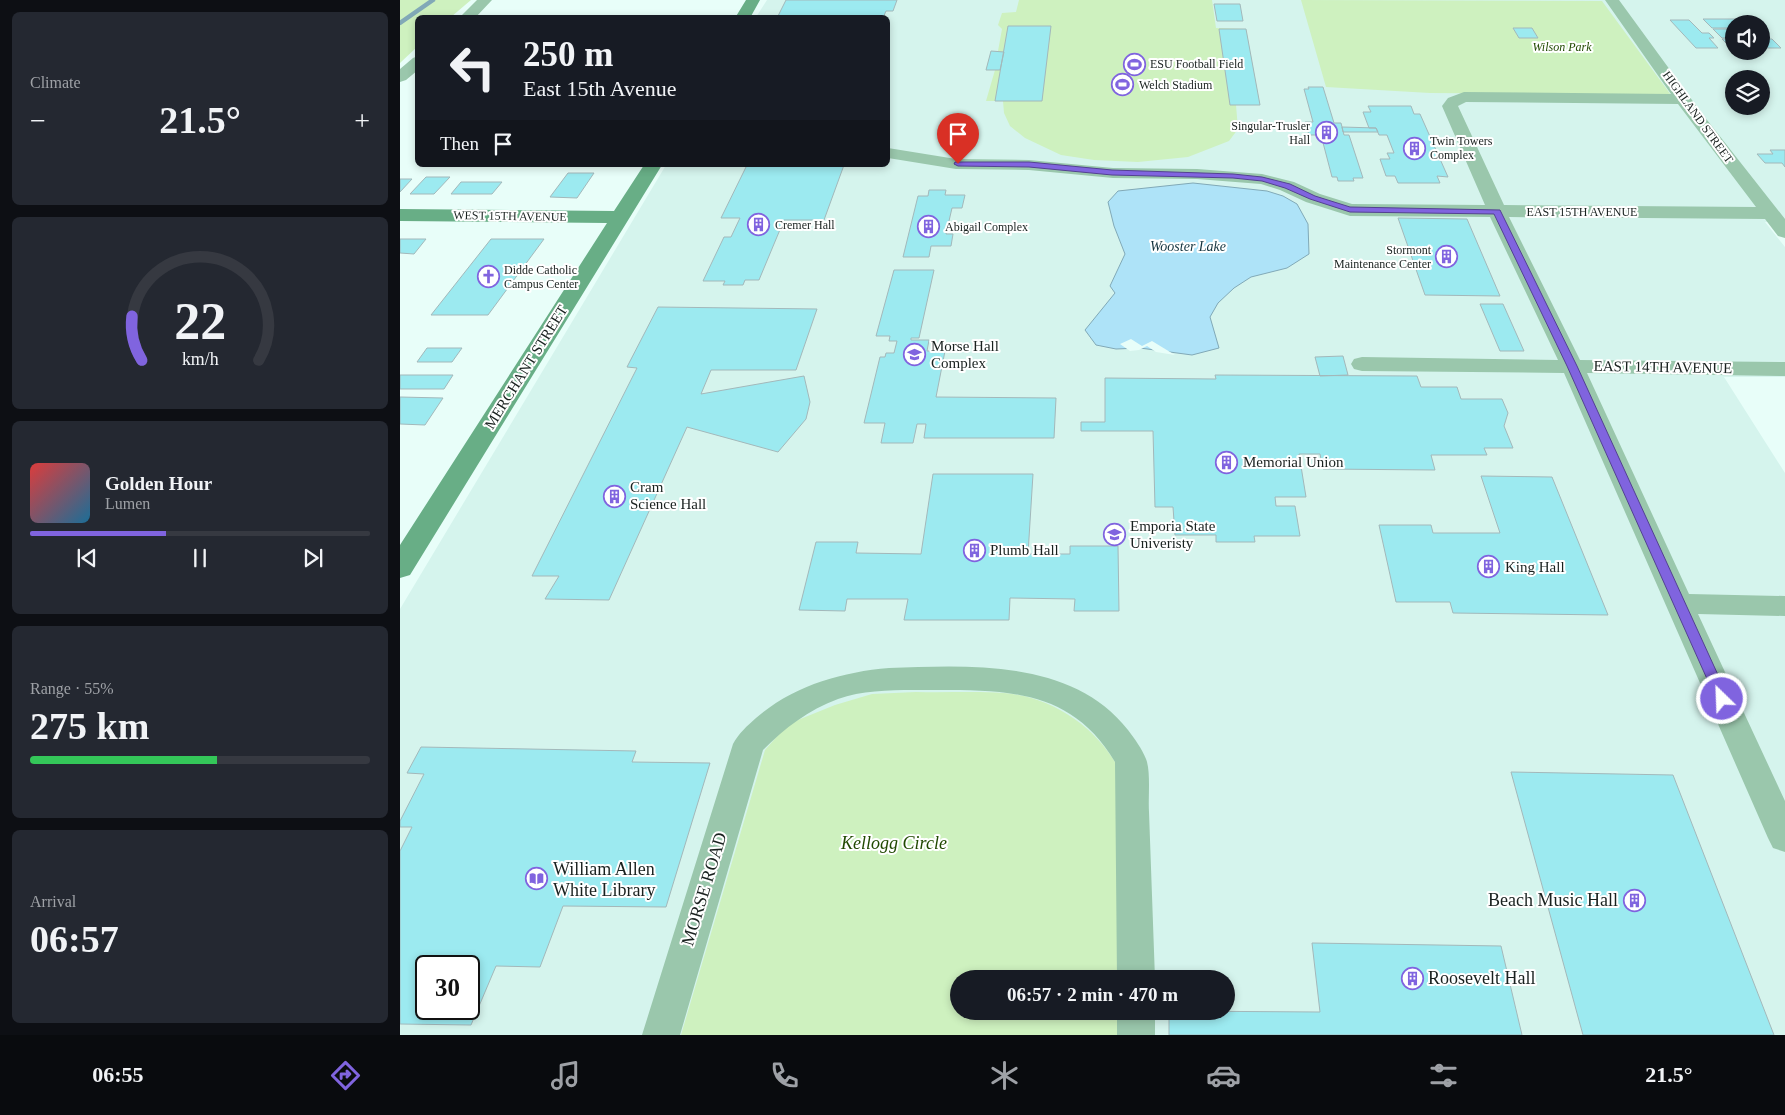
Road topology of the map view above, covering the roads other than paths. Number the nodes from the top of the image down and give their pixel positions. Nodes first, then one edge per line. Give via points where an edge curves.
1 (485, 0) edge
2 (753, 0) edge
3 (1612, 0) edge
4 (469, 15) edge
5 (744, 15) edge
6 (415, 64) edge
7 (400, 77) edge
8 (1684, 98) junction
9 (890, 153) edge
10 (652, 167) edge
11 (1497, 211) junction
12 (1770, 213) junction
13 (400, 215) edge
14 (620, 217) junction
15 (1785, 232) edge
16 (1362, 364) dead end
17 (1572, 366) junction
18 (1785, 369) edge
19 (400, 568) edge
20 (1680, 604) junction
21 (1785, 606) edge
22 (1785, 838) edge
23 (1136, 970) edge
24 (1136, 1020) edge
25 (661, 1035) edge
26 (1136, 1035) edge

1 - 4 street
2 - 5 main road
3 - 8 street, HIGHLAND STREET
6 - 7 street
8 - 11 street via 1464,97 1454,101 1450,106
8 - 12 street, HIGHLAND STREET
9 - 11 street, EAST 15TH AVENUE via 956,164 1029,165 1262,179 1350,210
10 - 14 main road, MERCHANT STREET
11 - 12 street, EAST 15TH AVENUE
11 - 17 street
12 - 15 street, HIGHLAND STREET
13 - 14 main road, WEST 15TH AVENUE
14 - 19 main road, MERCHANT STREET
16 - 17 street, EAST 14TH AVENUE
17 - 18 street, EAST 14TH AVENUE
17 - 20 street
20 - 21 street
20 - 22 street
23 - 25 street, MORSE ROAD via 1131,761 1120,740 1093,713 1071,699 1025,684 954,679 888,680 848,685 782,713 749,744
24 - 26 street

